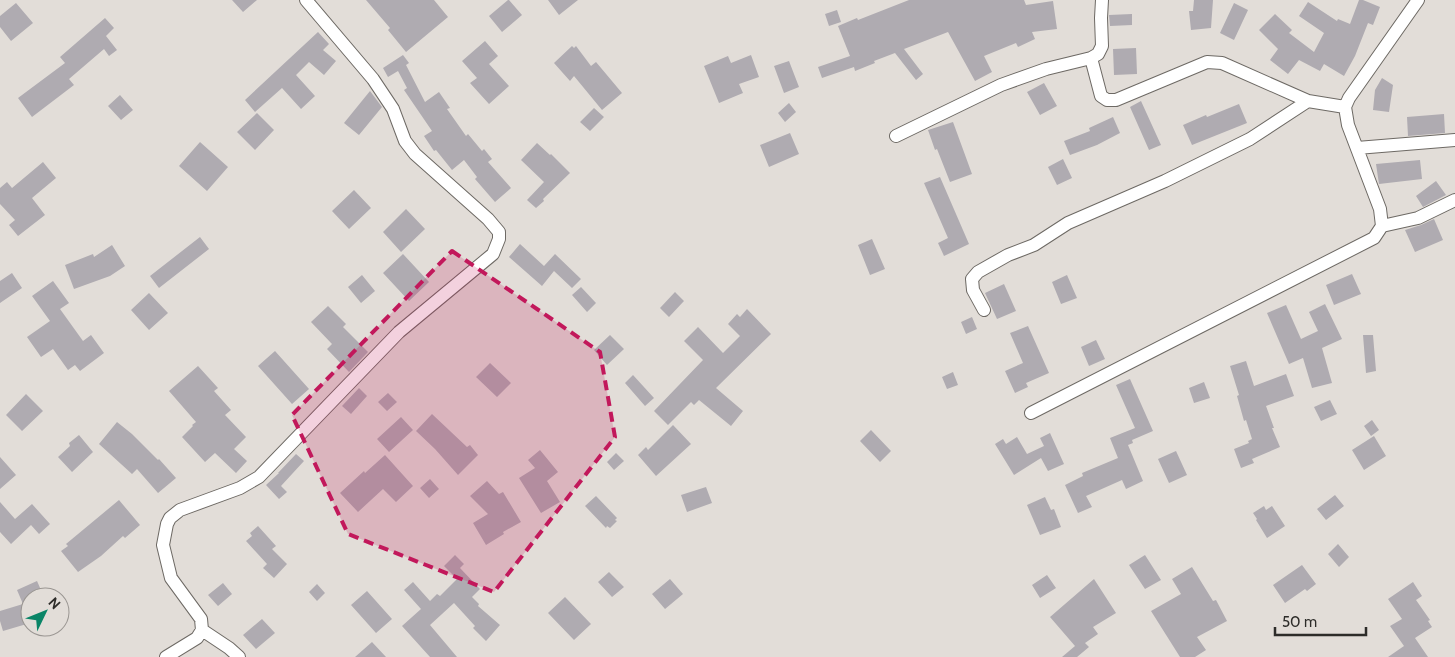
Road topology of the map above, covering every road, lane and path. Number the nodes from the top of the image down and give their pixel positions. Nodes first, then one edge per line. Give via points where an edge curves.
1 (306, 0) edge
2 (1102, 0) edge
3 (1418, 0) edge
4 (1091, 58) junction
5 (1308, 101) junction
6 (1345, 107) junction
7 (896, 136) dead end
8 (1455, 140) edge
9 (1357, 148) junction
10 (1455, 200) edge
11 (1382, 226) junction
12 (984, 310) dead end
13 (1032, 413) dead end
14 (202, 630) junction
15 (166, 657) edge
16 (239, 657) edge

1 - 14 street via 372,79 393,109 405,141 415,154 488,219 499,232 499,239 493,254 399,332 259,477 240,488 180,510 170,518 163,545 171,578 201,620
2 - 4 street via 1102,46
3 - 6 street
4 - 5 street via 1101,96 1107,100 1116,100 1207,62 1222,63
4 - 7 street via 1001,84
5 - 6 street
5 - 12 street via 1250,139 1165,181 1068,223 1034,245 978,272 972,279 973,290
6 - 9 street
8 - 9 street
9 - 11 street via 1380,209
10 - 11 street via 1418,218
11 - 13 street via 1374,238
14 - 15 street via 197,638
14 - 16 street

